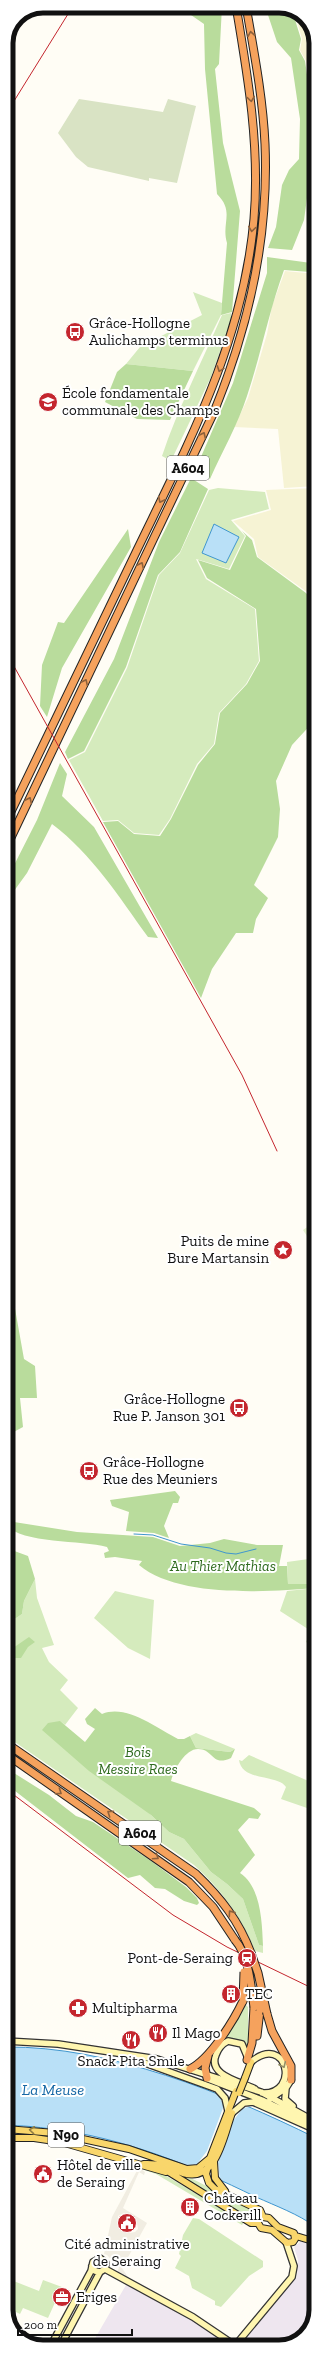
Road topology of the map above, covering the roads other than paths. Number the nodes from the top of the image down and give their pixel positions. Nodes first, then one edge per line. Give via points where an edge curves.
1 (237, 13) edge
2 (247, 13) edge
3 (13, 807) edge
4 (13, 833) edge
5 (13, 1748) edge
6 (13, 1759) edge
7 (13, 1763) edge
8 (27, 1770) junction
9 (235, 1940) junction
10 (250, 1950) junction
11 (257, 2009) junction
12 (13, 2041) edge
13 (106, 2052) junction
14 (209, 2054) junction
15 (251, 2057) junction
16 (131, 2058) junction
17 (190, 2069) junction
18 (206, 2076) junction
19 (291, 2080) joint
20 (286, 2088) junction
21 (238, 2092) junction
22 (261, 2092) junction
23 (272, 2098) junction
24 (262, 2100) junction
25 (230, 2113) junction
26 (309, 2118) joint
27 (309, 2123) edge
28 (309, 2127) edge
29 (13, 2130) edge
30 (13, 2138) edge
31 (125, 2148) junction
32 (212, 2160) junction
33 (152, 2163) junction
34 (138, 2164) junction
35 (166, 2172) junction
36 (205, 2173) junction
37 (228, 2194) junction
38 (263, 2217) junction
39 (270, 2222) junction
40 (258, 2223) junction
41 (267, 2229) junction
42 (287, 2231) junction
43 (295, 2239) junction
44 (309, 2239) edge
45 (285, 2240) junction
46 (289, 2253) junction
47 (92, 2266) junction
48 (103, 2270) junction
49 (54, 2340) edge
50 (64, 2340) edge
51 (227, 2340) edge
52 (239, 2340) edge

1 -> 3 highway, A604 via 252,104 256,181 248,259 232,333 205,407
4 -> 2 highway, A604 via 214,412 242,337 259,260 266,182 262,104
10 -> 5 highway, A604 via 221,1899 196,1874
6 - 8 highway, A604
7 - 8 highway
8 -> 9 highway, A604 via 189,1882 213,1906
9 - 11 highway, A604, bridge via 246,1965
9 - 14 highway, bridge via 245,1976 243,2001
10 - 11 highway, A604, bridge
10 - 19 highway, bridge via 272,2031 291,2066
11 - 15 highway, A604
12 - 13 main road via 47,2043
13 - 16 main road
13 - 17 main road via 157,2059
14 - 17 highway
14 - 18 highway via 205,2065
15 - 21 main road, A604, bridge
15 -> 22 main road via 274,2054 283,2061 286,2070 284,2081 279,2087 271,2092
15 - 22 main road via 239,2042 231,2041 225,2043 215,2058 216,2068 221,2074
16 - 18 main road
16 - 25 main road via 217,2089 224,2095
17 - 18 main road
18 - 21 main road
18 - 22 main road
19 - 20 main road
20 - 23 main road
20 - 26 main road via 286,2100
21 - 24 main road
21 - 25 main road, A604
22 - 23 main road
23 - 24 main road
23 - 26 main road
24 - 27 main road
25 - 28 main road via 244,2103 257,2103
25 - 32 main road, A604
31 -> 29 main road, N90 via 55,2133
30 - 34 main road, N90 via 61,2142
31 - 32 main road via 183,2168 193,2169
31 - 33 main road, N90
32 - 36 main road
32 - 37 main road via 215,2178
33 - 34 main road
33 - 35 main road, N90
33 - 36 main road via 188,2174
34 - 35 main road, N90
35 - 40 main road, N90 via 251,2223
36 - 37 main road via 211,2186
37 - 38 main road via 260,2210
38 - 39 main road via 267,2217
38 - 40 main road
39 - 41 main road
39 - 42 main road
40 - 41 main road via 261,2228
41 - 45 main road
42 - 43 main road via 293,2232
42 - 45 main road
43 - 44 main road
43 - 45 main road
43 - 46 main road
45 - 46 main road
46 - 52 main road via 294,2266 292,2277
47 - 48 main road via 96,2271
47 - 48 main road via 94,2260 100,2258 105,2261
47 - 49 main road
48 - 50 main road
48 - 51 main road via 193,2317

